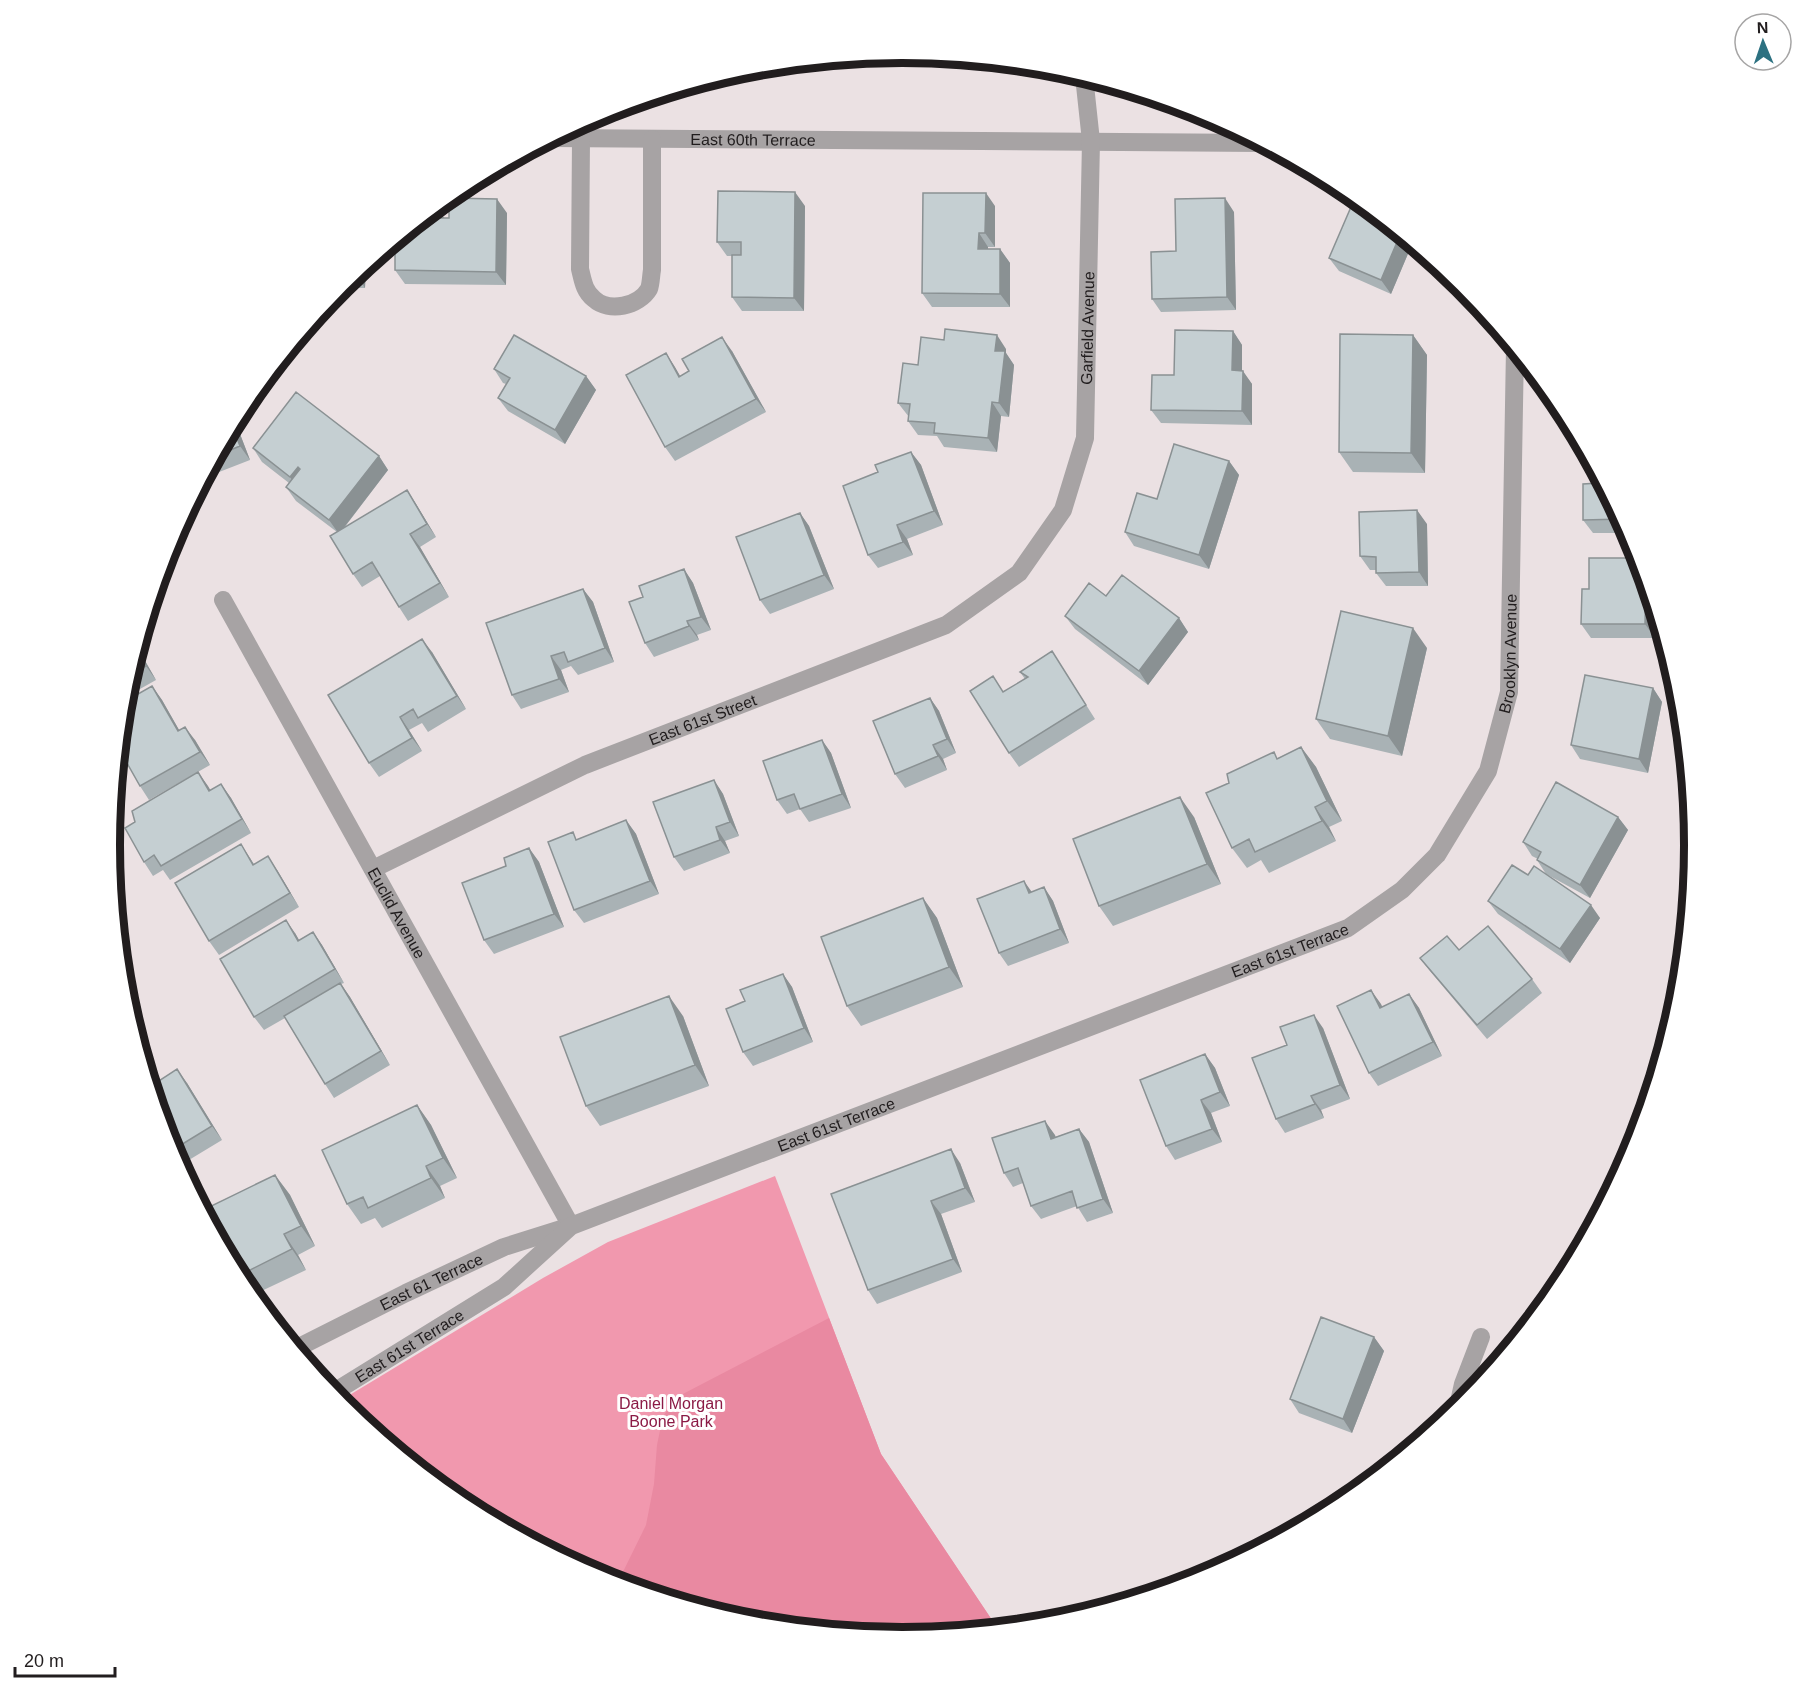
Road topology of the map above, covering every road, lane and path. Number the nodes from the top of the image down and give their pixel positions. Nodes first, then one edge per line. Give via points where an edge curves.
1 (1085, 85) edge
2 (569, 138) edge
3 (581, 138) junction
4 (652, 139) junction
5 (1091, 141) junction
6 (1246, 143) edge
7 (1515, 359) edge
8 (1025, 565) joint
9 (223, 600) dead end
10 (373, 868) junction
11 (1371, 912) joint
12 (571, 1226) junction
13 (1481, 1337) dead end
14 (301, 1346) edge
15 (340, 1389) edge
16 (1461, 1394) edge

1 - 5 street, Garfield Avenue
2 - 3 street
3 - 4 street, East 60th Terrace
3 - 4 street via 580,269 585,289 595,301 616,307 634,303 649,289
4 - 5 street, East 60th Terrace
5 - 6 street, East 60th Terrace
5 - 8 street, Garfield Avenue via 1085,438 1063,510
7 - 11 street, Brooklyn Avenue via 1509,692 1488,771 1437,855 1402,890
8 - 10 street, East 61st Street via 946,625 585,765
9 - 10 street, Euclid Avenue
10 - 12 street, Euclid Avenue
11 - 12 street, East 61st Terrace via 1348,928
12 - 14 street, East 61 Terrace via 504,1248
12 - 15 street, East 61st Terrace via 504,1287
13 - 16 street

